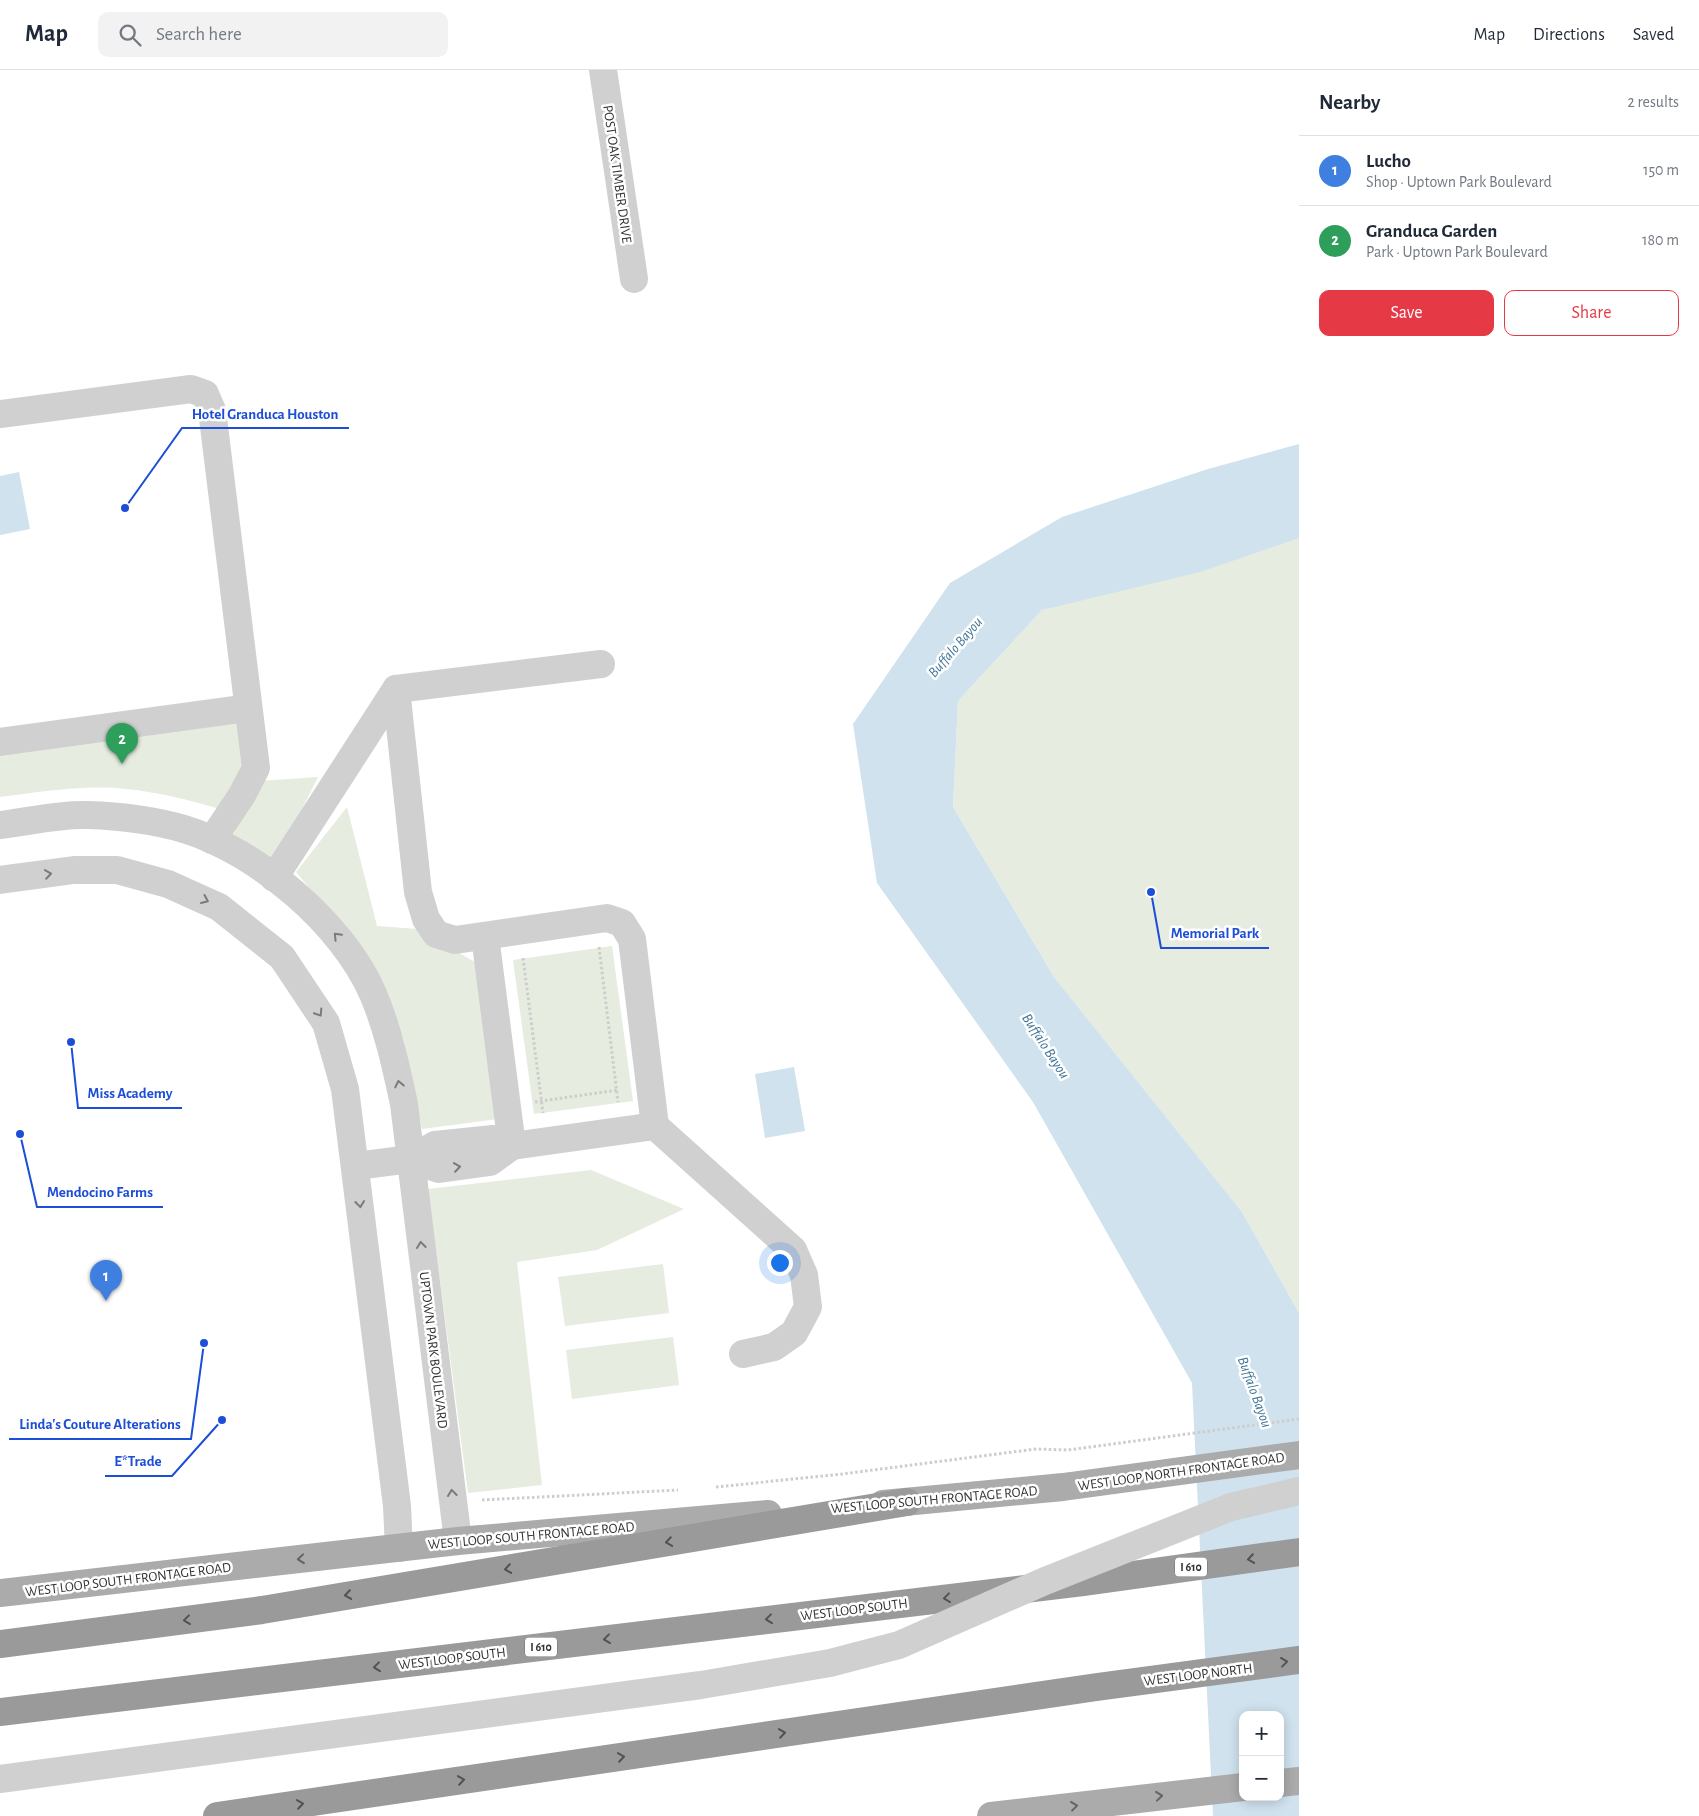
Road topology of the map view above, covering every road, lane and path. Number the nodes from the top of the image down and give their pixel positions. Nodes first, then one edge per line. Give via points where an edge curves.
1 (603, 70) edge
2 (634, 278) dead end
3 (0, 414) edge
4 (601, 664) dead end
5 (396, 689) junction
6 (248, 708) junction
7 (0, 742) edge
8 (0, 825) edge
9 (212, 840) junction
10 (274, 878) junction
11 (0, 880) edge
12 (595, 920) junction
13 (519, 930) junction
14 (485, 936) junction
15 (650, 1086) junction
16 (617, 1090) junction
17 (542, 1101) junction
18 (507, 1106) junction
19 (656, 1126) junction
20 (622, 1131) junction
21 (546, 1141) junction
22 (512, 1146) junction
23 (410, 1159) junction
24 (356, 1166) junction
25 (743, 1354) dead end
26 (1299, 1419) edge
27 (1299, 1455) edge
28 (714, 1487) dead end
29 (1063, 1487) joint
30 (686, 1490) dead end
31 (1299, 1491) edge
32 (472, 1501) dead end
33 (907, 1502) junction
34 (458, 1541) junction
35 (400, 1548) junction
36 (1299, 1552) edge
37 (0, 1594) edge
38 (0, 1644) edge
39 (1299, 1660) edge
40 (0, 1712) edge
41 (0, 1779) edge
42 (1299, 1781) edge
43 (1284, 1783) edge
44 (1239, 1787) edge
45 (217, 1816) edge
46 (991, 1816) edge

1 - 2 street, POST OAK TIMBER DRIVE
3 - 6 street via 191,389 205,394 212,410
4 - 5 street
5 - 10 street
5 - 14 street via 418,892 426,919 436,934 455,940
6 - 7 street
6 - 9 street via 255,772
8 - 9 street, UPTOWN PARK BOULEVARD via 84,815 126,817 184,829
9 - 10 street, UPTOWN PARK BOULEVARD
23 -> 10 street, UPTOWN PARK BOULEVARD via 404,1104 392,1051 373,994 346,945
11 -> 24 street via 74,870 117,870 168,884 219,907 282,957 326,1023 345,1089
12 - 13 street
12 - 15 street via 607,918 622,923 632,939
12 - 16 path
13 - 14 street
13 - 17 path
14 - 18 street
15 - 16 path
15 - 19 street
16 - 17 path
16 - 20 path
17 - 18 path
17 - 21 path
18 - 22 street
19 - 20 street
19 - 25 street via 794,1250 804,1275 808,1307 794,1333 774,1347
20 - 21 street
21 - 22 street
22 - 23 street via 493,1139 435,1145
23 - 24 street
34 -> 23 street, UPTOWN PARK BOULEVARD
24 -> 35 street
26 - 28 path via 1068,1450 1036,1449
27 - 29 main road, WEST LOOP NORTH FRONTAGE ROAD
29 - 33 main road, WEST LOOP SOUTH FRONTAGE ROAD
30 - 32 path
31 - 41 street, bridge via 1232,1507 1045,1581 899,1645 830,1663 702,1685
33 - 34 main road, WEST LOOP SOUTH FRONTAGE ROAD
33 -> 38 highway via 262,1610
34 - 35 main road, WEST LOOP SOUTH FRONTAGE ROAD
35 -> 37 main road, WEST LOOP SOUTH FRONTAGE ROAD
36 -> 40 highway, WEST LOOP SOUTH / I 610 via 1083,1582
45 -> 39 highway, WEST LOOP NORTH
42 - 43 main road
46 -> 44 main road

